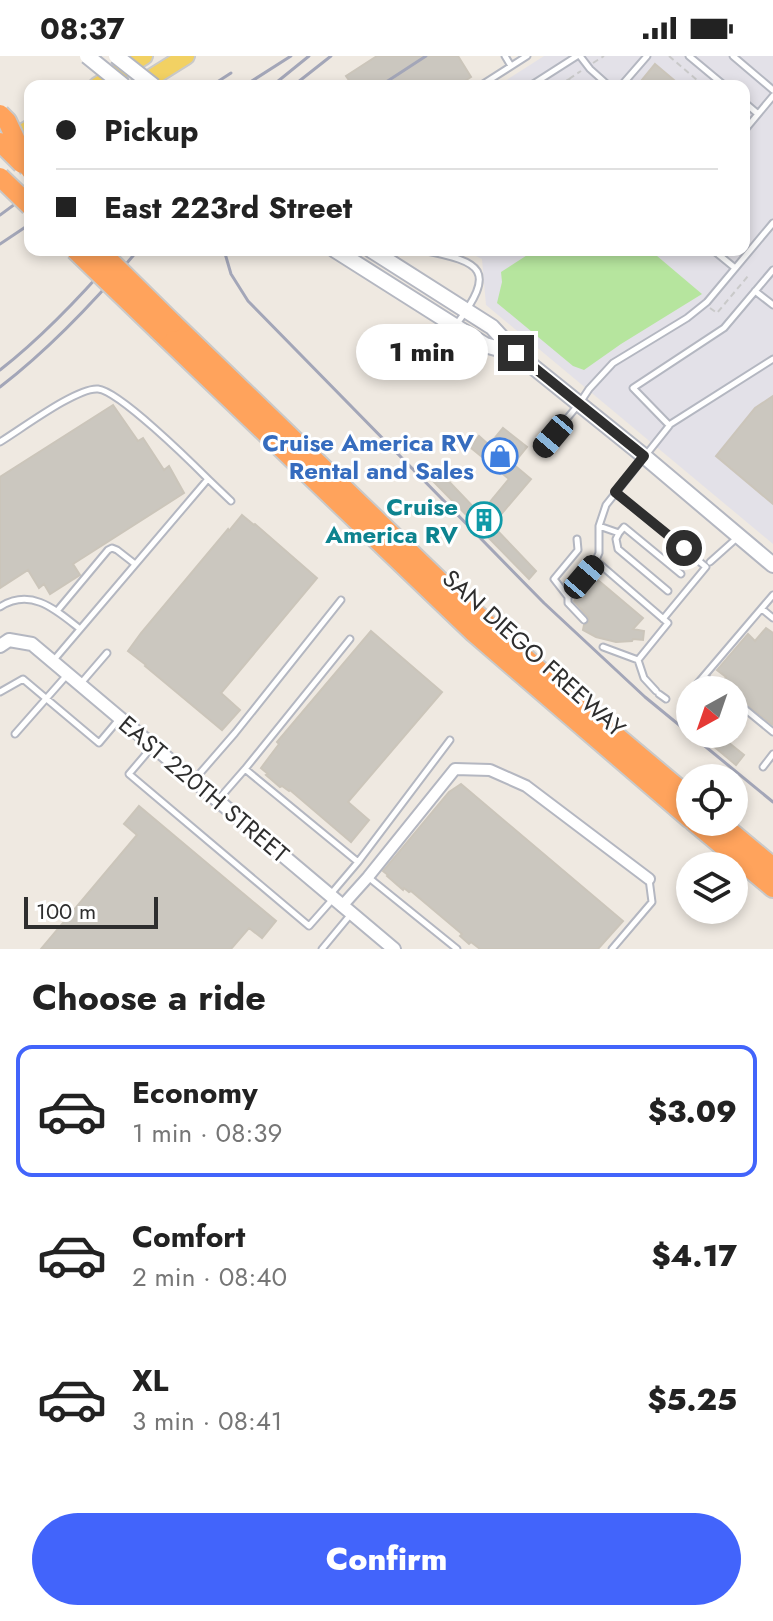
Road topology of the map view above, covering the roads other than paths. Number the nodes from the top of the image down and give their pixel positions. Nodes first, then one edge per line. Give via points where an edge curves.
1 (87, 56) edge
2 (116, 56) edge
3 (144, 56) edge
4 (186, 56) edge
5 (505, 56) edge
6 (527, 56) edge
7 (579, 56) edge
8 (647, 56) edge
9 (689, 56) edge
10 (733, 56) edge
11 (511, 66) junction
12 (106, 80) edge
13 (117, 80) edge
14 (146, 80) edge
15 (148, 80) edge
16 (489, 80) edge
17 (540, 80) edge
18 (602, 80) edge
19 (626, 80) edge
20 (718, 80) edge
21 (773, 93) edge
22 (750, 107) edge
23 (0, 114) edge
24 (758, 114) junction
25 (750, 124) edge
26 (24, 131) edge
27 (0, 144) edge
28 (0, 154) edge
29 (24, 158) edge
30 (24, 159) edge
31 (0, 164) edge
32 (24, 166) edge
33 (0, 175) edge
34 (24, 177) edge
35 (24, 187) edge
36 (24, 200) edge
37 (773, 223) edge
38 (750, 250) edge
39 (83, 256) edge
40 (96, 256) edge
41 (105, 256) edge
42 (117, 256) edge
43 (344, 256) edge
44 (380, 256) edge
45 (450, 256) edge
46 (720, 256) edge
47 (745, 256) edge
48 (735, 268) junction
49 (773, 270) edge
50 (755, 291) junction
51 (773, 305) edge
52 (466, 311) junction
53 (170, 324) junction
54 (455, 326) junction
55 (516, 353) junction
56 (773, 359) edge
57 (579, 404) junction
58 (669, 425) junction
59 (0, 442) edge
60 (540, 451) dead end
61 (644, 456) junction
62 (208, 479) junction
63 (615, 492) junction
64 (231, 501) dead end
65 (599, 526) junction
66 (619, 533) junction
67 (739, 537) junction
68 (577, 539) dead end
69 (596, 561) junction
70 (135, 564) junction
71 (708, 565) junction
72 (773, 565) edge
73 (681, 574) dead end
74 (584, 577) dead end
75 (668, 591) dead end
76 (773, 595) edge
77 (341, 600) dead end
78 (0, 607) edge
79 (762, 609) junction
80 (57, 611) junction
81 (773, 618) edge
82 (663, 619) junction
83 (584, 620) dead end
84 (80, 629) junction
85 (350, 639) dead end
86 (5, 643) edge
87 (603, 647) dead end
88 (107, 653) dead end
89 (638, 660) junction
90 (53, 661) junction
91 (68, 674) junction
92 (704, 676) edge
93 (80, 685) junction
94 (0, 692) edge
95 (47, 698) junction
96 (666, 699) dead end
97 (748, 711) edge
98 (120, 718) junction
99 (773, 732) edge
100 (15, 734) dead end
101 (450, 740) dead end
102 (153, 746) junction
103 (773, 754) edge
104 (763, 767) dead end
105 (245, 769) junction
106 (676, 773) edge
107 (194, 780) junction
108 (676, 786) edge
109 (676, 793) edge
110 (217, 800) junction
111 (676, 807) edge
112 (748, 834) edge
113 (713, 836) edge
114 (725, 836) edge
115 (732, 836) edge
116 (773, 855) edge
117 (358, 862) junction
118 (368, 877) junction
119 (649, 879) joint
120 (772, 881) edge
121 (339, 903) junction
122 (327, 942) junction
123 (322, 949) edge
124 (336, 949) edge
125 (394, 949) edge
126 (457, 949) edge
127 (612, 949) edge

1 - 13 main road, bridge
2 - 14 main road, bridge
3 - 12 main road
4 - 15 main road
5 - 11 lane
6 - 11 lane
7 - 17 lane
7 - 18 lane
8 - 19 lane
9 - 20 lane
10 - 21 lane
11 - 16 lane
21 - 24 lane
22 - 24 lane
23 - 29 highway, bridge
24 - 25 lane
26 - 27 main road
27 - 32 highway, bridge
28 - 34 highway
30 - 33 main road
31 - 35 highway
33 - 36 highway, bridge
37 - 38 lane
39 - 53 highway, SAN DIEGO FREEWAY, bridge
40 - 53 highway, bridge
41 - 53 highway, bridge
42 - 53 highway, SAN DIEGO FREEWAY
43 - 54 main road
44 - 52 main road
45 - 52 lane via 478,273 480,282
46 - 48 lane
47 - 48 lane
48 - 57 lane via 705,304 613,363
49 - 50 lane
50 - 51 lane
50 - 58 lane via 724,328 633,388
52 - 54 lane
52 - 55 main road via 492,327
53 - 106 highway, SAN DIEGO FREEWAY
53 - 108 highway via 445,586
53 - 109 highway via 450,598
53 - 111 highway, SAN DIEGO FREEWAY via 462,623
54 - 55 main road via 485,345
55 - 57 main road
56 - 58 lane
57 - 60 lane
57 - 61 main road
58 - 61 lane
59 - 62 lane via 77,393 98,389 119,397
61 - 63 lane
61 - 67 main road
62 - 64 lane
62 - 70 lane
63 - 65 lane
63 - 71 lane
65 - 66 lane
65 - 69 lane
66 - 73 lane via 624,527
66 - 75 lane via 618,549
67 - 71 lane
67 - 72 main road
68 - 83 lane via 578,550 554,579 570,594 568,603
69 - 74 lane
69 - 82 lane
70 - 80 lane via 117,550 108,550
70 - 84 lane
71 - 82 lane
76 - 79 lane
77 - 107 lane
78 - 80 lane via 21,598
79 - 81 lane
79 - 92 lane
80 - 84 lane
82 - 89 lane via 668,623
84 - 90 lane
85 - 105 lane
86 - 90 street, EAST 220TH STREET via 32,644
87 - 89 lane
88 - 93 lane
89 - 96 lane via 644,678
90 - 91 street, EAST 220TH STREET
91 - 93 street, EAST 220TH STREET
91 - 95 lane
93 - 98 street, EAST 220TH STREET
94 - 95 lane via 23,679
95 - 98 lane via 99,743
95 - 100 lane
97 - 99 lane
98 - 102 street, EAST 220TH STREET
101 - 117 lane
102 - 107 street, EAST 220TH STREET
102 - 121 lane via 129,774 309,926
103 - 104 lane
105 - 110 lane
105 - 117 lane
107 - 110 street, EAST 220TH STREET
110 - 121 street, EAST 220TH STREET
112 - 116 highway
113 - 120 highway, SAN DIEGO FREEWAY
114 - 120 highway
115 - 120 highway
117 - 121 lane
118 - 119 street via 455,769 490,770 526,786
118 - 121 street
118 - 126 lane
119 - 127 lane via 652,902
121 - 122 lane
121 - 125 street, EAST 220TH STREET
122 - 123 lane
122 - 124 lane

